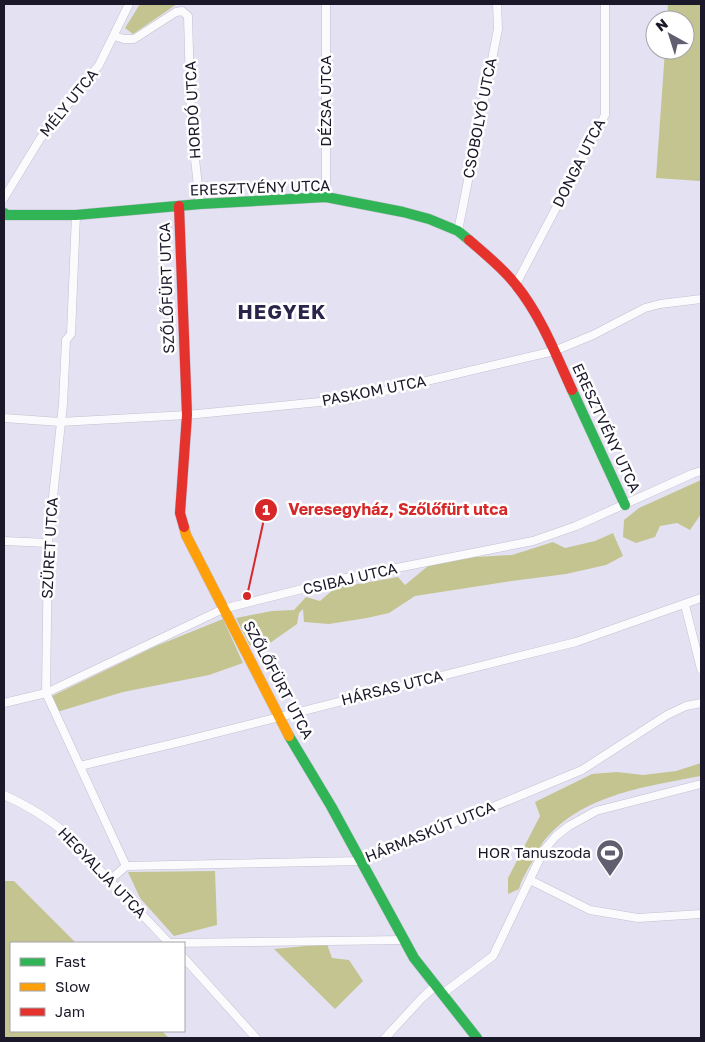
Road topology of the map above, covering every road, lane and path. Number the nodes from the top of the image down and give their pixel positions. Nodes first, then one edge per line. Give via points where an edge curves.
1 (129, 4) edge
2 (326, 4) edge
3 (497, 4) edge
4 (605, 4) edge
5 (114, 36) junction
6 (326, 197) junction
7 (4, 198) edge
8 (200, 204) junction
9 (179, 206) junction
10 (4, 213) edge
11 (76, 214) junction
12 (458, 231) junction
13 (516, 284) junction
14 (701, 299) edge
15 (554, 351) junction
16 (187, 415) junction
17 (4, 418) edge
18 (60, 422) junction
19 (701, 471) edge
20 (625, 505) junction
21 (4, 541) edge
22 (48, 542) junction
23 (701, 598) edge
24 (685, 605) junction
25 (223, 609) junction
26 (701, 669) edge
27 (46, 694) junction
28 (4, 703) edge
29 (701, 703) edge
30 (279, 716) junction
31 (80, 766) junction
32 (701, 784) edge
33 (4, 795) edge
34 (362, 860) junction
35 (126, 866) junction
36 (110, 880) junction
37 (530, 880) junction
38 (701, 914) edge
39 (404, 940) junction
40 (170, 942) edge
41 (185, 943) edge
42 (185, 959) edge
43 (439, 990) junction
44 (256, 1038) edge
45 (385, 1038) edge
46 (477, 1038) edge

1 - 5 street, MÉLY UTCA
2 - 6 street, DÉZSA UTCA
3 - 12 street, CSOBOLYÓ UTCA via 498,29
4 - 13 street, DONGA UTCA via 605,115
5 - 7 street, MÉLY UTCA via 100,65 40,139
5 - 8 street, HORDÓ UTCA via 134,39 176,12 182,11 188,16 191,123
6 - 8 street, ERESZTVÉNY UTCA
6 - 12 street, ERESZTVÉNY UTCA via 403,212
8 - 9 street, ERESZTVÉNY UTCA
9 - 11 street, ERESZTVÉNY UTCA
9 - 16 street, SZŐLŐFÜRT UTCA
10 - 11 street, ERESZTVÉNY UTCA
11 - 18 street, SZÜRET UTCA via 71,334 66,340
12 - 13 street, ERESZTVÉNY UTCA
13 - 15 street, ERESZTVÉNY UTCA
14 - 15 street, PASKOM UTCA via 645,308
15 - 16 street, PASKOM UTCA via 350,399
15 - 20 street, ERESZTVÉNY UTCA
16 - 18 street, PASKOM UTCA
16 - 25 street, SZŐLŐFÜRT UTCA via 180,513 186,535
17 - 18 street, PASKOM UTCA
18 - 22 street, SZÜRET UTCA
19 - 20 street, CSIBAJ UTCA
20 - 25 street, CSIBAJ UTCA via 533,541 346,578
21 - 22 street
22 - 27 street, SZÜRET UTCA
23 - 24 street, HÁRSAS UTCA
24 - 26 street
24 - 30 street, HÁRSAS UTCA via 576,642
25 - 27 street, CSIBAJ UTCA
25 - 30 street, SZŐLŐFÜRT UTCA
27 - 28 street, CSIBAJ UTCA
27 - 31 street, SZÜRET UTCA
29 - 34 street, HÁRMASKÚT UTCA via 667,715 582,770
30 - 31 street, HÁRSAS UTCA
30 - 34 street, SZŐLŐFÜRT UTCA
31 - 35 street, SZÜRET UTCA
32 - 37 street via 596,810 556,836 544,850
33 - 36 street, HEGYALJA UTCA via 66,833
34 - 35 street, HÁRMASKÚT UTCA
34 - 39 street, SZŐLŐFÜRT UTCA
35 - 36 street
36 - 40 street, HEGYALJA UTCA
37 - 38 street via 590,910 638,918
37 - 43 street via 493,956
39 - 41 street
39 - 43 street, SZŐLŐFÜRT UTCA
42 - 44 street
43 - 45 street via 421,999
43 - 46 street, SZŐLŐFÜRT UTCA

